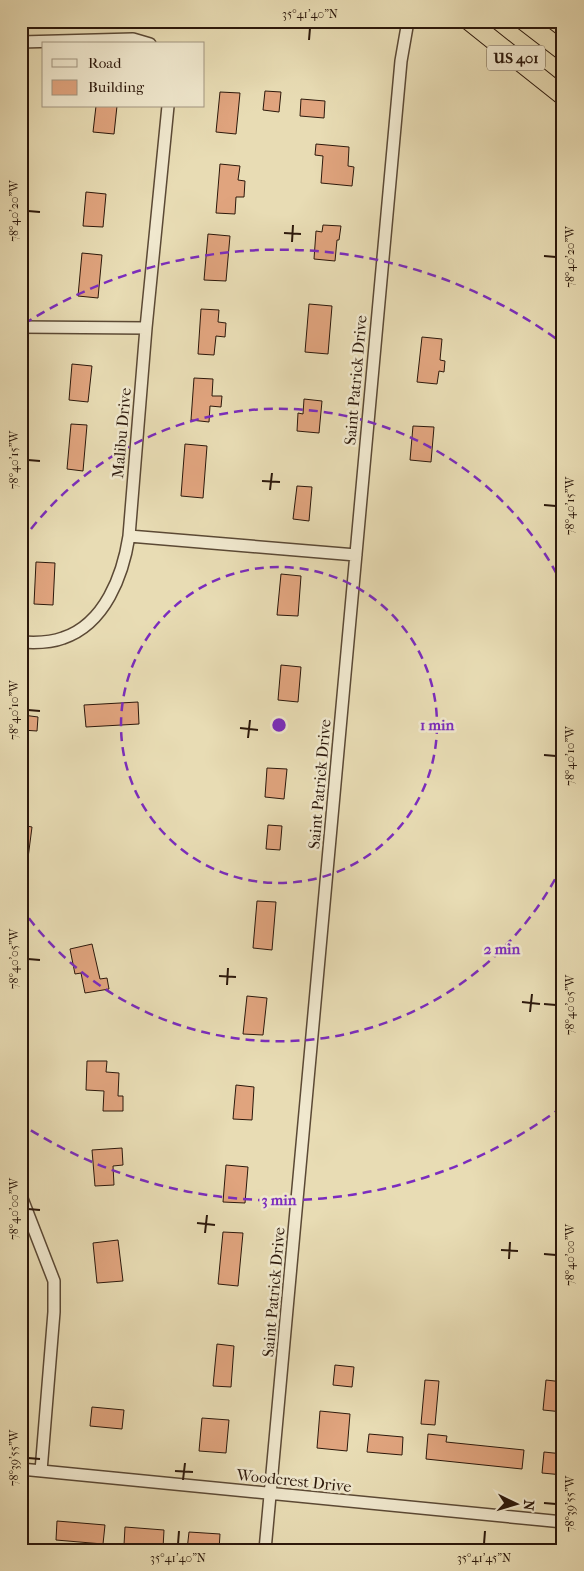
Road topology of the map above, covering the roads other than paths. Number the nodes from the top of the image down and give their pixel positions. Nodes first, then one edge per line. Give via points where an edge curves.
1 (408, 21) edge
2 (469, 21) edge
3 (524, 21) edge
4 (21, 42) edge
5 (143, 42) edge
6 (563, 51) edge
7 (563, 96) edge
8 (168, 108) edge
9 (21, 326) edge
10 (146, 328) junction
11 (129, 536) junction
12 (356, 555) junction
13 (21, 642) edge
14 (21, 1196) edge
15 (21, 1470) edge
16 (41, 1471) junction
17 (271, 1494) junction
18 (563, 1522) edge
19 (265, 1550) edge

1 - 12 street, Saint Patrick Drive via 401,61
2 - 7 highway, US 401
3 - 6 highway, US 401
4 - 5 street via 133,39
8 - 10 street, Malibu Drive
9 - 10 street
10 - 11 street, Malibu Drive
11 - 12 street
11 - 13 street, Malibu Drive via 126,558 114,588 86,626 63,639
12 - 17 street, Saint Patrick Drive
14 - 16 street via 54,1281
15 - 16 street, Woodcrest Drive
16 - 17 street, Woodcrest Drive
17 - 18 street, Woodcrest Drive
17 - 19 street, Saint Patrick Drive

